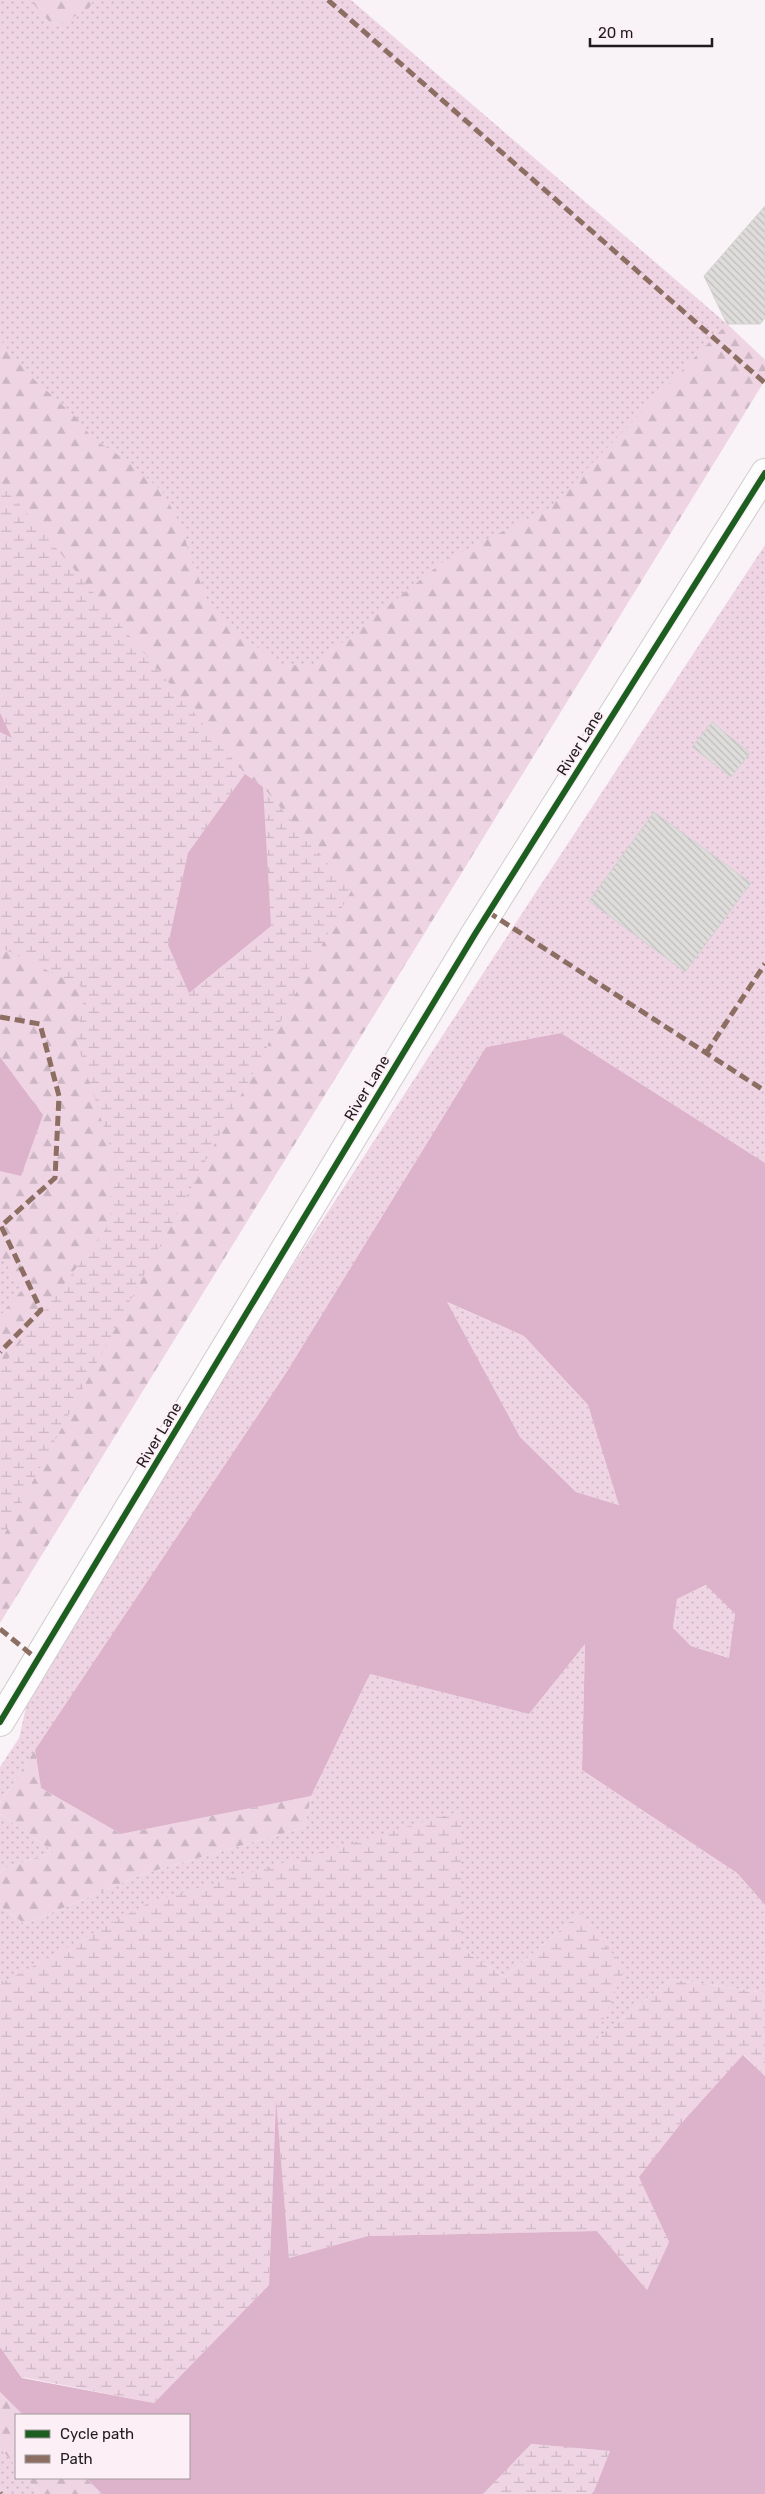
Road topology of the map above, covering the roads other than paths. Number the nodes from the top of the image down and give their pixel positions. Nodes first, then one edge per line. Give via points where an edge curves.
1 (765, 473) edge
2 (0, 1722) edge

1 - 2 street, River Lane via 474,934

